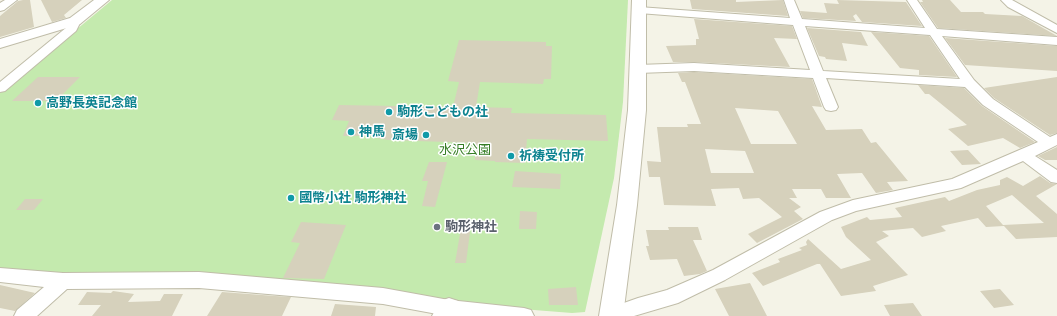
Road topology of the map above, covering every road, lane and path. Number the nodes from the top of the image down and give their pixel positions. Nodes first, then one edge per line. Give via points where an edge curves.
1 (12, 0) edge
2 (102, 0) edge
3 (789, 0) edge
4 (912, 0) edge
5 (1006, 0) edge
6 (639, 5) edge
7 (0, 8) edge
8 (75, 21) junction
9 (798, 22) junction
10 (1057, 30) edge
11 (936, 33) junction
12 (1057, 41) edge
13 (0, 44) edge
14 (638, 69) junction
15 (820, 74) junction
16 (969, 83) junction
17 (0, 88) edge
18 (832, 107) dead end
19 (1053, 141) edge
20 (1024, 155) junction
21 (1057, 178) edge
22 (0, 275) edge
23 (62, 281) junction
24 (447, 312) edge
25 (24, 316) edge
26 (524, 316) edge
27 (611, 316) edge

1 - 7 street
2 - 8 street
3 - 9 street
4 - 11 street
5 - 10 street
6 - 9 street
6 - 14 street
8 - 13 street
8 - 17 street via 72,29
9 - 11 street
9 - 15 street
11 - 12 street
11 - 16 street
14 - 15 street via 694,67
14 - 27 street via 637,110 627,206
15 - 16 street
15 - 18 street
16 - 19 street via 988,102
19 - 20 street
20 - 21 street
20 - 27 street via 955,184 853,206 826,216 719,275 671,297
22 - 23 street
23 - 24 street via 199,280 383,296
23 - 25 street
24 - 26 street

